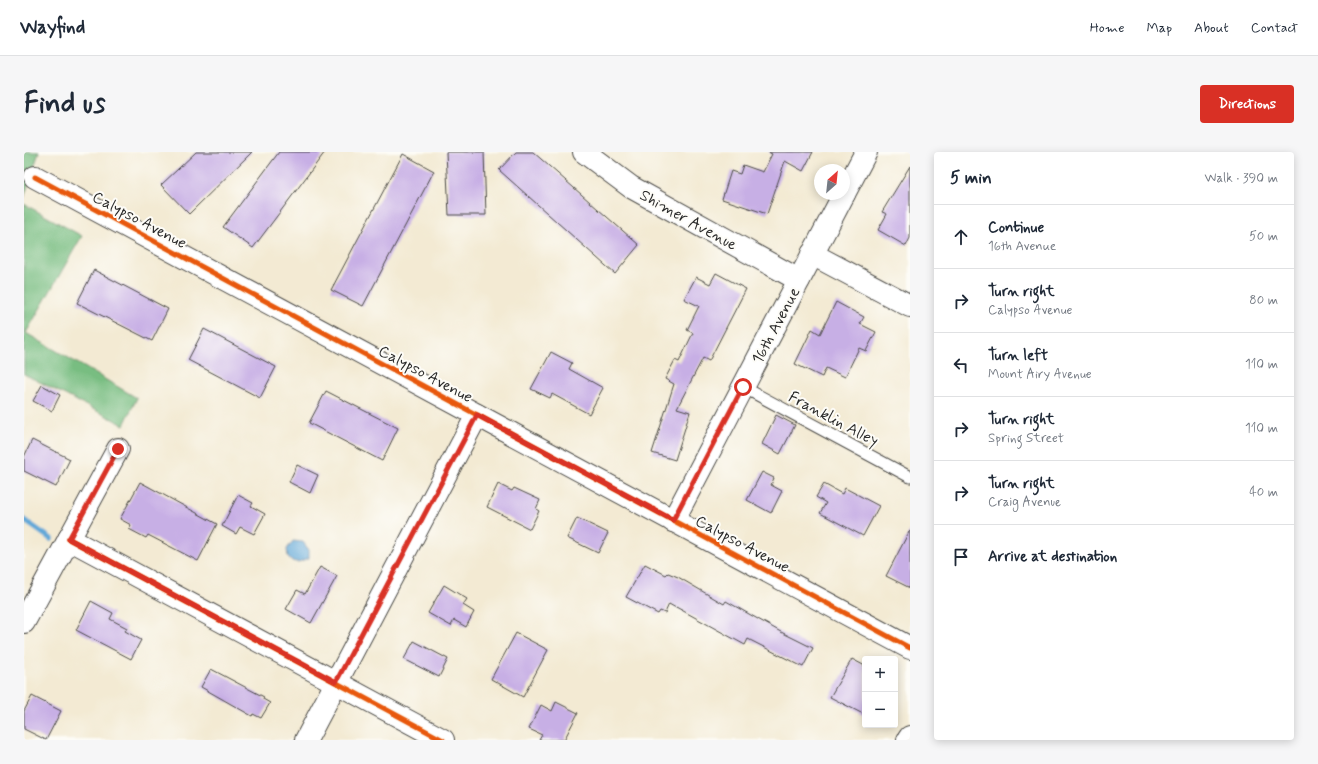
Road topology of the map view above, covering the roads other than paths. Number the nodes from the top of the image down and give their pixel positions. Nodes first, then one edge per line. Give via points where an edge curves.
1 (584, 152) edge
2 (866, 152) edge
3 (35, 177) dead end
4 (850, 183) edge
5 (841, 200) edge
6 (812, 254) junction
7 (799, 280) junction
8 (910, 306) edge
9 (743, 387) junction
10 (477, 415) junction
11 (118, 449) dead end
12 (910, 477) edge
13 (673, 520) junction
14 (69, 539) junction
15 (24, 622) edge
16 (910, 648) edge
17 (336, 682) junction
18 (910, 737) edge
19 (306, 740) edge
20 (443, 740) edge
21 (908, 740) edge

1 - 7 street, Shimer Avenue via 631,187
2 - 4 street, 16th Avenue
3 - 10 street, Calypso Avenue
5 - 6 street, 16th Avenue
6 - 7 street, 16th Avenue
6 - 8 street
7 - 9 street, 16th Avenue
9 - 12 lane, Franklin Alley
9 - 13 street, 16th Avenue
10 - 13 street, Calypso Avenue
10 - 17 street
11 - 14 street
13 - 16 street, Calypso Avenue
14 - 15 street
14 - 17 street
17 - 19 street
17 - 20 street
18 - 21 street

